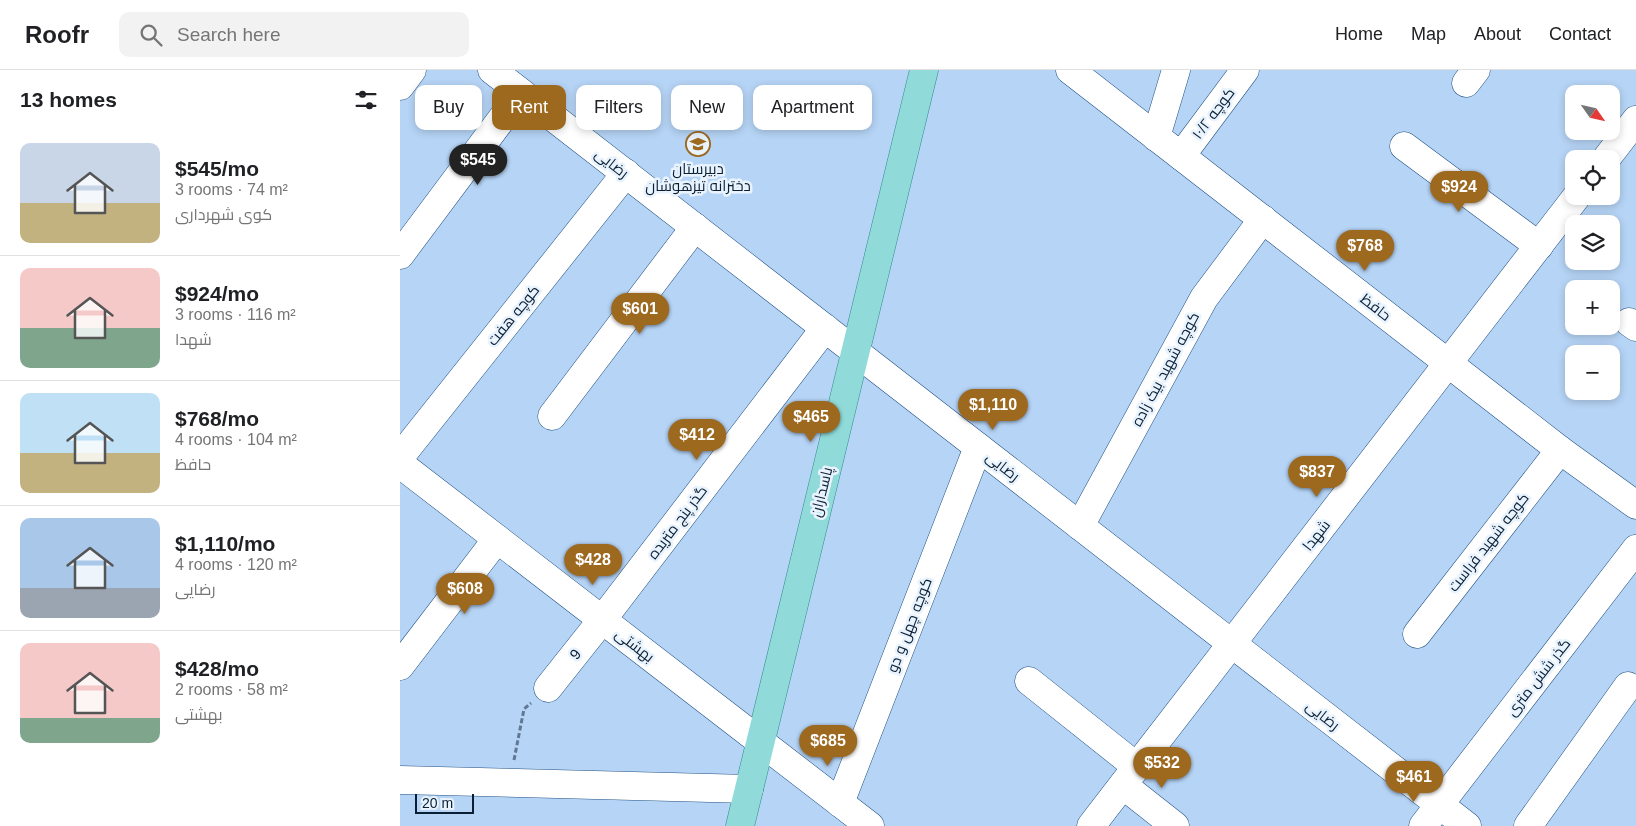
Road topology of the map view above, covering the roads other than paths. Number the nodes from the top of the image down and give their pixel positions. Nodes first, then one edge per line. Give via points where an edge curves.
1 (412, 70) edge
2 (492, 70) edge
3 (924, 70) edge
4 (1070, 70) edge
5 (1176, 70) edge
6 (1245, 70) edge
7 (512, 85) edge
8 (400, 86) edge
9 (1636, 120) edge
10 (566, 127) edge
11 (494, 130) edge
12 (1156, 137) junction
13 (1404, 146) dead end
14 (1613, 150) edge
15 (1181, 156) junction
16 (626, 174) junction
17 (1570, 205) edge
18 (1262, 219) junction
19 (695, 227) junction
20 (1539, 246) junction
21 (400, 255) edge
22 (825, 328) junction
23 (855, 351) junction
24 (1448, 363) junction
25 (552, 416) dead end
26 (978, 447) junction
27 (1560, 450) junction
28 (400, 457) edge
29 (400, 464) edge
30 (1636, 506) edge
31 (1080, 526) junction
32 (497, 539) junction
33 (1636, 549) edge
34 (602, 620) junction
35 (1417, 634) dead end
36 (1232, 644) junction
37 (400, 666) edge
38 (1029, 681) dead end
39 (1628, 686) dead end
40 (548, 688) road end
41 (760, 741) junction
42 (1130, 776) junction
43 (400, 780) edge
44 (749, 789) junction
45 (840, 803) junction
46 (1439, 805) junction
47 (740, 826) edge
48 (870, 826) edge
49 (1091, 826) edge
50 (1175, 826) edge
51 (1423, 826) edge
52 (1467, 826) edge
53 (1528, 826) edge

1 - 8 street
2 - 7 street, رضایی
3 - 23 main road, پاسداران
4 - 12 street, حافظ
5 - 12 street
6 - 15 street, کوچه ۱۰/۲
9 - 14 street
10 - 16 street, رضایی
11 - 21 street
12 - 15 street, حافظ
13 - 20 street
15 - 18 street, حافظ
16 - 19 street, رضایی
16 - 28 street, کوچه هفت
17 - 20 street, شهدا
18 - 24 street, حافظ
18 - 31 street, کوچه شهید بیک زاده via 1204,298
19 - 22 street, رضایی
19 - 25 street
20 - 24 street, شهدا
22 - 23 street, رضایی
22 - 34 street, گذر پنج متریده
23 - 26 street, رضایی
23 - 41 main road, پاسداران
24 - 27 street, حافظ
24 - 36 street, شهدا
26 - 31 street, رضایی
26 - 45 street, کوچه چهل و دو
27 - 30 street, حافظ
27 - 35 street, کوچه شهید فراست
29 - 32 street, بهشتی
31 - 36 street, رضایی
32 - 34 street, بهشتی
32 - 37 street
33 - 46 street, گذر شش متری
34 - 40 street, 9
34 - 41 street, بهشتی
36 - 42 street, شهدا
36 - 46 street, رضایی
38 - 42 street
39 - 53 street
41 - 44 main road, پاسداران
41 - 45 street, بهشتی
42 - 49 street, شهدا
42 - 50 street
43 - 44 street
44 - 47 main road, پاسداران
45 - 48 street, بهشتی
46 - 51 street, گذر شش متری
46 - 52 street, رضایی

